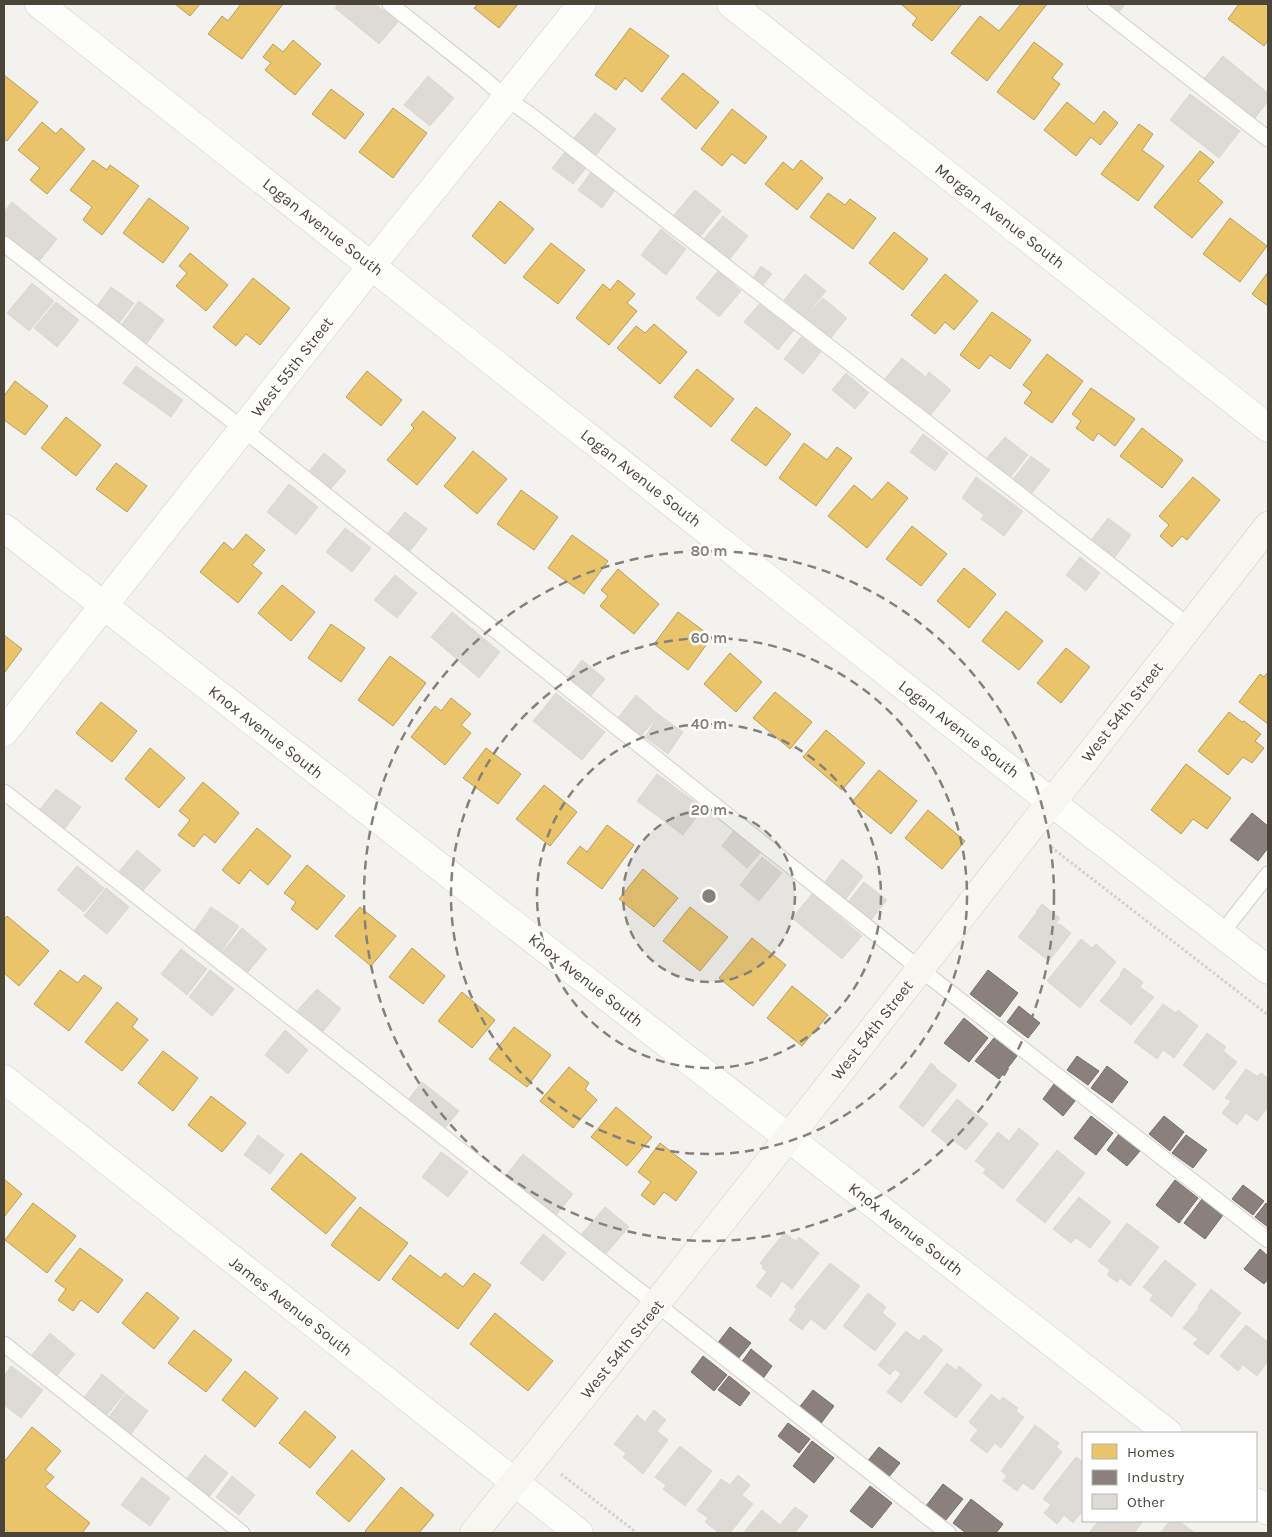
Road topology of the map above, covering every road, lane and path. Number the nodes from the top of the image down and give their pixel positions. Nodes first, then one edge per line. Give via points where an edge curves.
1 (39, 4) edge
2 (390, 4) edge
3 (582, 4) edge
4 (731, 4) edge
5 (1096, 4) edge
6 (506, 98) junction
7 (1268, 140) edge
8 (4, 244) edge
9 (372, 265) junction
10 (1268, 428) edge
11 (243, 429) junction
12 (1268, 526) edge
13 (4, 528) edge
14 (104, 606) junction
15 (1189, 626) junction
16 (4, 732) edge
17 (4, 792) edge
18 (1051, 802) junction
19 (1047, 844) dead end
20 (1268, 874) edge
21 (1221, 934) junction
22 (920, 969) junction
23 (1268, 970) edge
24 (1268, 1015) edge
25 (4, 1079) edge
26 (788, 1138) junction
27 (1268, 1240) edge
28 (656, 1305) junction
29 (4, 1344) edge
30 (1167, 1432) edge
31 (561, 1474) dead end
32 (514, 1483) junction
33 (1257, 1503) edge
34 (1268, 1511) edge
35 (242, 1533) edge
36 (474, 1533) edge
37 (579, 1533) edge
38 (637, 1533) edge
39 (948, 1533) edge

1 - 9 street, Logan Avenue South
2 - 6 lane
3 - 6 street, West 55th Street
4 - 10 street, Morgan Avenue South
5 - 7 lane
6 - 9 street, West 55th Street
6 - 15 lane
8 - 11 lane
9 - 11 street, West 55th Street
9 - 18 street, Logan Avenue South
11 - 14 street, West 55th Street
11 - 22 lane
12 - 15 street, West 54th Street
13 - 14 street, Knox Avenue South
14 - 16 street, West 55th Street
14 - 26 street, Knox Avenue South
15 - 18 street, West 54th Street
17 - 28 lane
18 - 21 street, Logan Avenue South
18 - 22 street, West 54th Street
19 - 24 path
20 - 21 lane
21 - 23 street, Logan Avenue South
22 - 26 street, West 54th Street
22 - 27 lane
25 - 32 street, James Avenue South
26 - 28 street, West 54th Street
26 - 30 street, Knox Avenue South
28 - 32 street, West 54th Street
28 - 39 lane
29 - 35 lane
31 - 38 path
32 - 36 street, West 54th Street
32 - 37 street, James Avenue South
33 - 34 street

